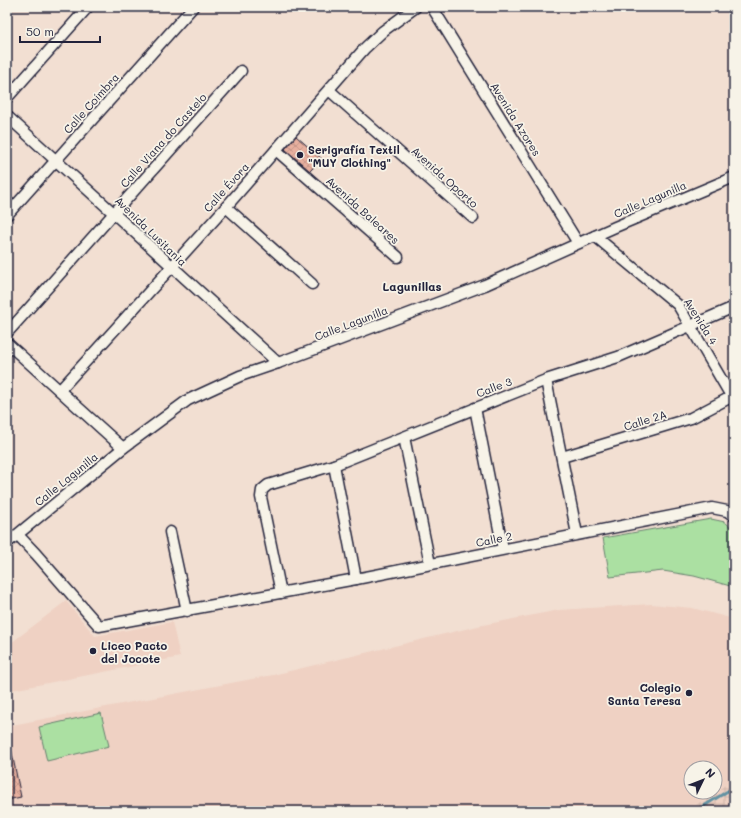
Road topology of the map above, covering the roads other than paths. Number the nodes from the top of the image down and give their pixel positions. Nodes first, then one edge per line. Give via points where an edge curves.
1 (88, 7) edge
2 (193, 7) edge
3 (416, 7) edge
4 (432, 7) edge
5 (241, 71) dead end
6 (329, 90) junction
7 (7, 98) edge
8 (7, 116) edge
9 (276, 150) junction
10 (56, 160) junction
11 (734, 177) edge
12 (226, 207) junction
13 (114, 212) junction
14 (7, 215) edge
15 (473, 218) dead end
16 (595, 236) junction
17 (578, 243) junction
18 (398, 257) dead end
19 (170, 267) junction
20 (312, 284) dead end
21 (734, 307) edge
22 (691, 325) junction
23 (7, 333) edge
24 (7, 343) edge
25 (278, 363) junction
26 (546, 380) junction
27 (60, 390) junction
28 (732, 399) edge
29 (475, 408) junction
30 (404, 436) junction
31 (123, 448) junction
32 (562, 457) junction
33 (334, 465) junction
34 (734, 516) edge
35 (170, 532) dead end
36 (577, 534) junction
37 (18, 535) junction
38 (7, 544) edge
39 (503, 549) junction
40 (430, 564) junction
41 (356, 579) junction
42 (281, 593) junction
43 (187, 611) junction

1 - 7 street
2 - 10 street, Calle Coímbra
3 - 6 street, Calle Évora via 365,48
4 - 17 street, Avenida Azores
5 - 13 street, Calle Viana do Castelo
6 - 9 street, Calle Évora
6 - 15 street, Avenida Oporto
8 - 10 street, Avenida Lusitania
9 - 12 street, Calle Évora
9 - 18 street, Avenida Baleares
10 - 13 street, Avenida Lusitania
10 - 14 street, Calle Coímbra
11 - 16 street, Calle Lagunilla
12 - 19 street, Calle Évora
12 - 20 street
13 - 19 street, Avenida Lusitania
13 - 23 street, Calle Viana do Castelo
16 - 17 street, Calle Lagunilla
16 - 22 street, Avenida 4 via 678,305
17 - 25 street, Calle Lagunilla via 485,285
19 - 25 street, Avenida Lusitania
19 - 27 street, Calle Évora
21 - 22 street, Calle 3
22 - 26 street, Calle 3 via 618,357
22 - 28 street, Avenida 4
24 - 27 street
25 - 31 street, Calle Lagunilla via 240,376 188,400
26 - 29 street, Calle 3
26 - 32 street
27 - 31 street
28 - 32 street, Calle 2A via 691,418
29 - 30 street, Calle 3
29 - 39 street
30 - 33 street, Calle 3
30 - 40 street
31 - 37 street, Calle Lagunilla
32 - 36 street
33 - 41 street
33 - 42 street, Calle 3 via 268,485 262,490 261,497
34 - 36 street, Calle 2 via 728,511 712,508
35 - 43 street
36 - 39 street, Calle 2
37 - 38 street, Calle Lagunilla
37 - 43 street, Calle 2 via 99,626
39 - 40 street, Calle 2
40 - 41 street, Calle 2
41 - 42 street, Calle 2
42 - 43 street, Calle 2

